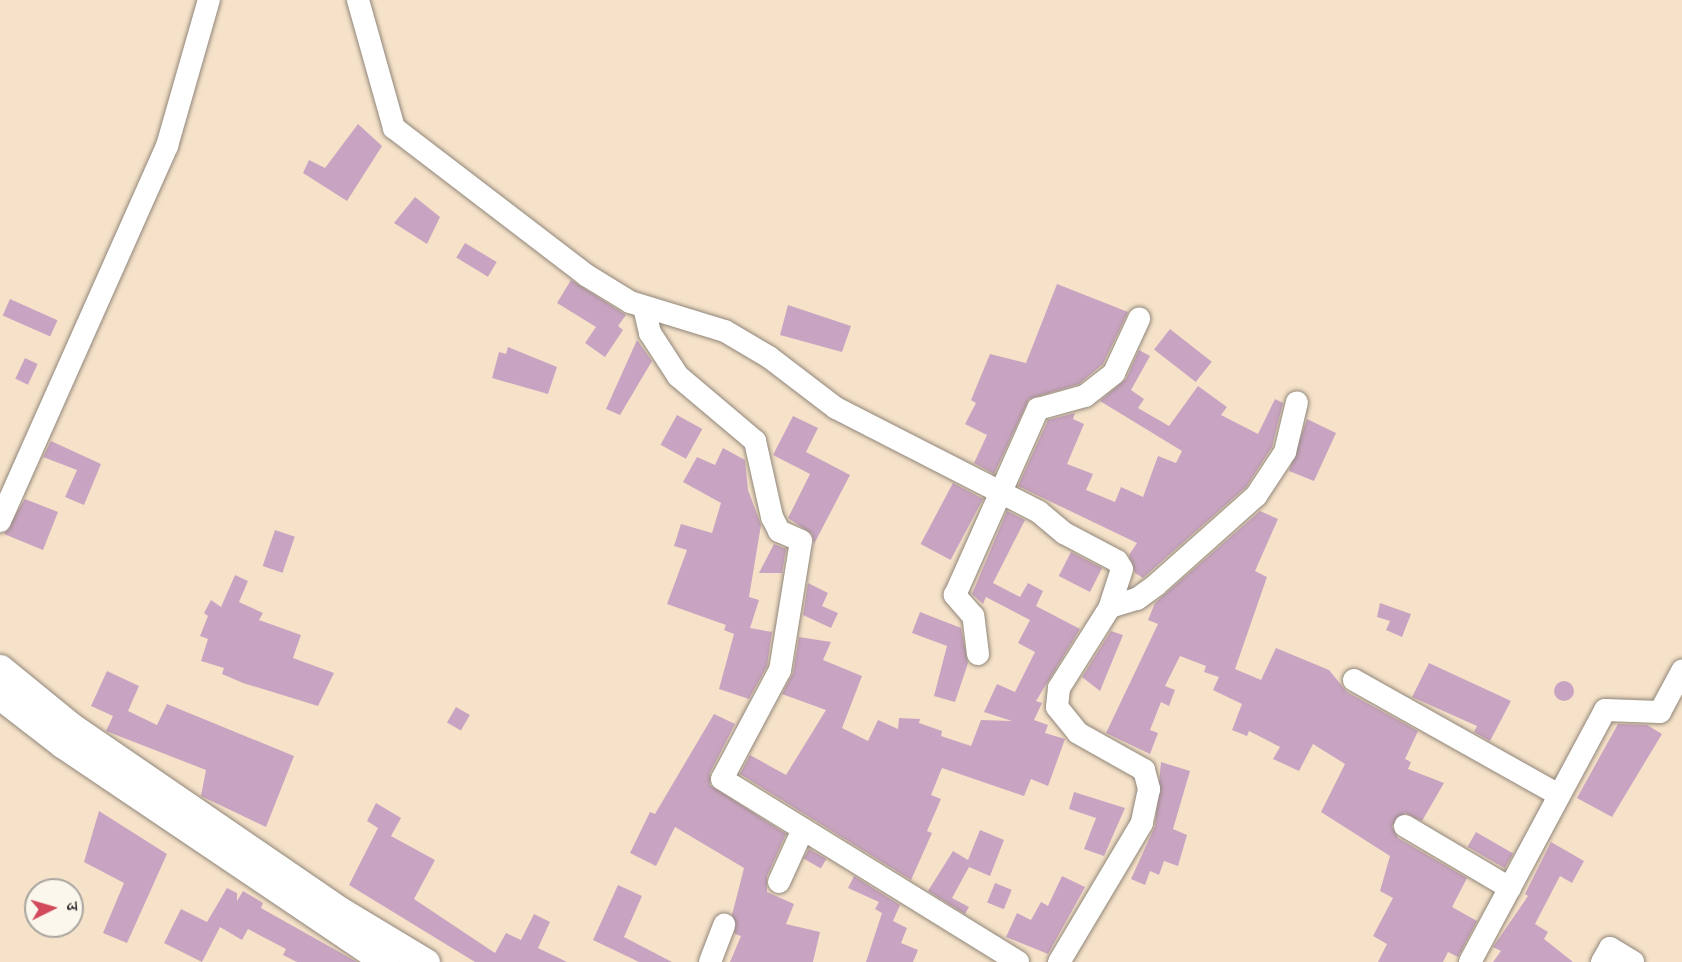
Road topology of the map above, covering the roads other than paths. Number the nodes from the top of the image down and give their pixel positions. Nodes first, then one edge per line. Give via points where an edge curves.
1 (209, 0) edge
2 (358, 0) edge
3 (644, 308) junction
4 (1139, 319) dead end
5 (1297, 402) dead end
6 (1000, 492) junction
7 (0, 521) edge
8 (1110, 607) junction
9 (978, 654) dead end
10 (0, 668) edge
11 (1682, 671) edge
12 (1354, 680) dead end
13 (0, 696) edge
14 (1559, 795) junction
15 (1405, 826) dead end
16 (803, 829) junction
17 (779, 882) dead end
18 (1510, 888) junction
19 (724, 926) dead end
20 (385, 962) edge
21 (426, 962) edge
22 (710, 962) edge
23 (1018, 962) edge
24 (1059, 962) edge
25 (1470, 962) edge
26 (1602, 962) edge
27 (1633, 962) edge

1 - 7 street via 167,146
2 - 3 street via 394,128 586,275
3 - 6 street via 724,331 769,357 836,408
3 - 16 street via 650,333 678,375 755,441 772,517 779,531 801,540 780,670 722,778
4 - 6 street via 1114,374 1085,396 1038,409
5 - 8 street via 1285,452 1256,496 1156,585 1137,599
6 - 8 street via 1117,561 1122,569
6 - 9 street via 955,595 973,616
8 - 24 street via 1059,688 1057,707 1078,733 1144,770 1149,789 1142,823
10 - 21 main road via 71,726 343,912
11 - 14 street via 1660,712 1605,710
12 - 14 street
13 - 20 main road via 101,771
14 - 18 street
15 - 18 street
16 - 17 street
16 - 23 street
18 - 25 street
19 - 22 street
26 - 27 street via 1610,948

